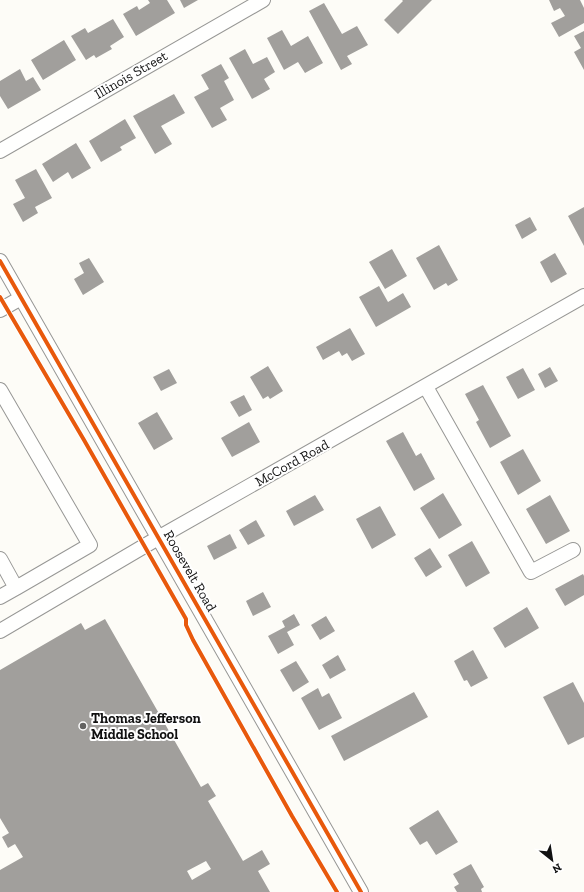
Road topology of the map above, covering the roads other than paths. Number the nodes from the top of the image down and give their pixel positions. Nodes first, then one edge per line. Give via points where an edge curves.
1 (263, 0) edge
2 (0, 151) edge
3 (0, 261) edge
4 (584, 296) edge
5 (21, 298) junction
6 (0, 310) edge
7 (426, 387) junction
8 (0, 390) edge
9 (158, 538) junction
10 (573, 550) dead end
11 (0, 559) edge
12 (16, 588) junction
13 (0, 597) edge
14 (0, 631) edge
15 (361, 892) edge

1 - 2 street, Illinois Street
3 - 5 street, Roosevelt Road
4 - 7 street, McCord Road
5 - 6 street
5 - 9 street, Roosevelt Road
7 - 9 street, McCord Road
7 - 10 street via 531,572
8 - 12 street via 90,545
9 - 14 street, McCord Road
9 - 15 street, Roosevelt Road
11 - 12 street
12 - 13 street

